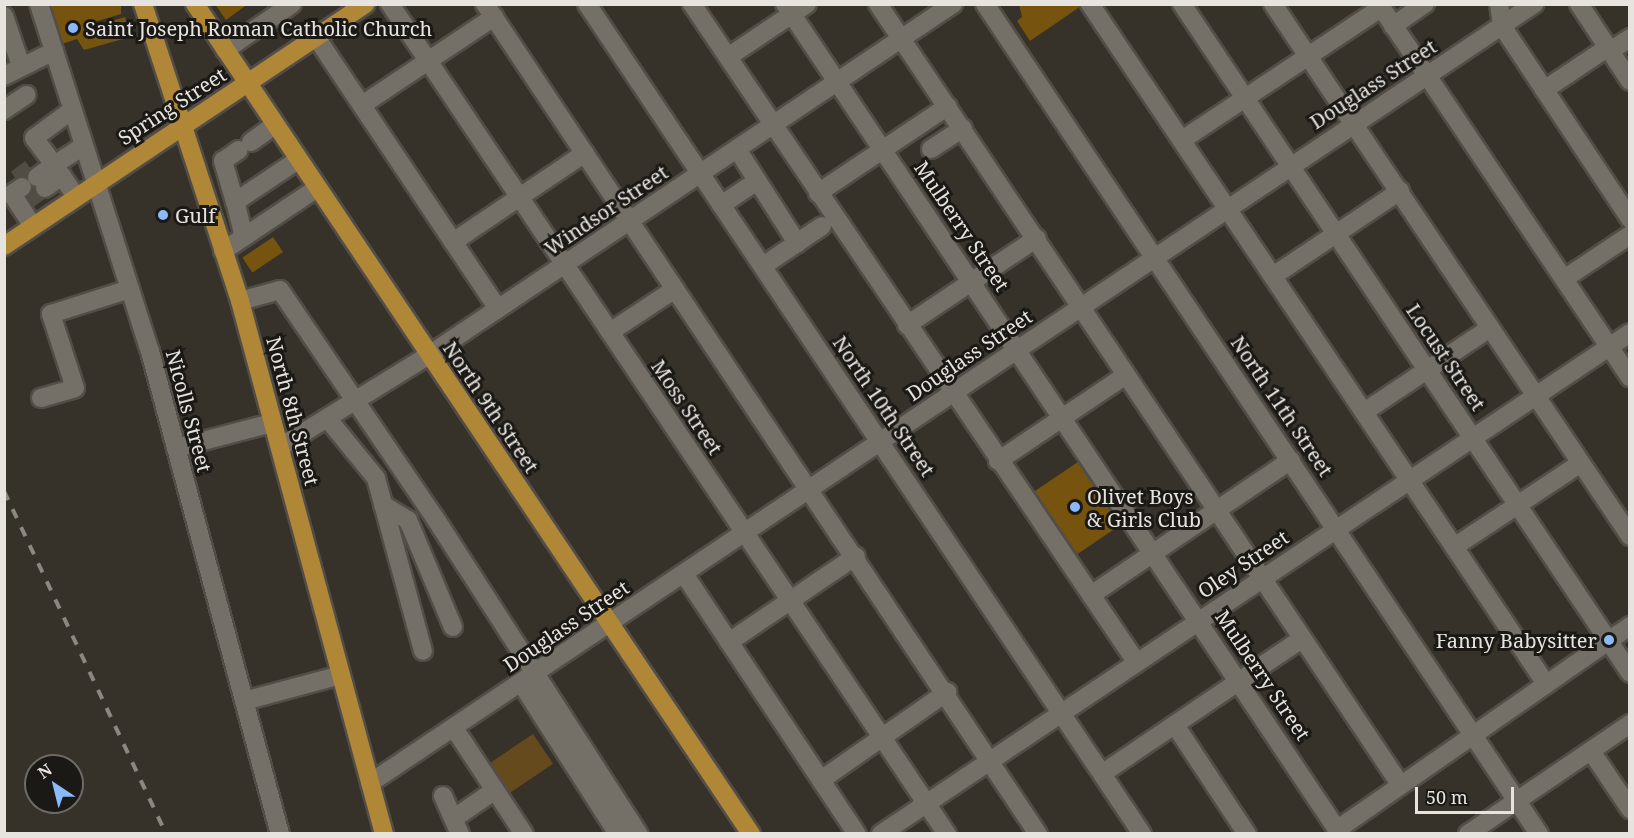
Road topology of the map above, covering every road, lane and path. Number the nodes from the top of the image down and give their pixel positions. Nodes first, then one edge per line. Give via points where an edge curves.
1 (39, 4) edge
2 (143, 4) edge
3 (195, 4) edge
4 (292, 4) edge
5 (365, 4) edge
6 (390, 4) edge
7 (587, 4) edge
8 (692, 4) edge
9 (878, 4) edge
10 (953, 4) edge
11 (985, 4) edge
12 (1182, 4) edge
13 (1273, 4) edge
14 (1425, 4) edge
15 (1499, 4) edge
16 (1534, 4) edge
17 (1579, 4) edge
18 (1093, 5) edge
19 (1380, 6) edge
20 (795, 8) edge
21 (490, 11) edge
22 (4, 16) edge
23 (1393, 26) junction
24 (1502, 26) junction
25 (316, 37) junction
26 (1629, 38) edge
27 (902, 39) junction
28 (1608, 49) junction
29 (225, 50) junction
30 (54, 51) junction
31 (728, 57) junction
32 (1308, 57) junction
33 (428, 61) junction
34 (21, 66) junction
35 (4, 76) edge
36 (1428, 76) junction
37 (1629, 81) edge
38 (837, 82) junction
39 (247, 84) junction
40 (1544, 90) junction
41 (26, 95) dead end
42 (1245, 98) junction
43 (362, 105) junction
44 (948, 106) junction
45 (4, 110) edge
46 (72, 110) junction
47 (1354, 124) junction
48 (182, 125) junction
49 (274, 125) junction
50 (773, 126) junction
51 (963, 129) junction
52 (1182, 140) junction
53 (83, 146) junction
54 (737, 149) junction
55 (931, 149) dead end
56 (884, 150) junction
57 (585, 153) junction
58 (298, 160) junction
59 (55, 166) junction
60 (1291, 166) junction
61 (700, 174) junction
62 (38, 178) tunnel mouth
63 (757, 181) junction
64 (96, 183) junction
65 (317, 188) junction
66 (1400, 191) junction
67 (15, 192) edge
68 (818, 194) junction
69 (76, 197) junction
70 (519, 198) junction
71 (235, 202) junction
72 (721, 205) junction
73 (1227, 208) junction
74 (1629, 219) edge
75 (630, 221) junction
76 (33, 226) junction
77 (822, 226) dead end
78 (1336, 233) junction
79 (1629, 235) edge
80 (244, 237) junction
81 (1037, 238) junction
82 (453, 242) junction
83 (797, 243) junction
84 (4, 246) edge
85 (224, 251) junction
86 (1155, 256) junction
87 (564, 265) junction
88 (763, 266) junction
89 (1273, 276) junction
90 (1564, 279) junction
91 (972, 282) junction
92 (130, 289) junction
93 (675, 289) junction
94 (240, 301) junction
95 (1081, 306) junction
96 (498, 309) junction
97 (907, 325) junction
98 (1490, 327) junction
99 (610, 332) junction
100 (1629, 333) edge
101 (1609, 346) junction
102 (1017, 349) junction
103 (429, 355) junction
104 (1427, 369) junction
105 (1126, 375) junction
106 (1629, 377) edge
107 (952, 393) junction
108 (1536, 395) junction
109 (41, 398) dead end
110 (356, 400) junction
111 (1364, 411) junction
112 (1063, 417) junction
113 (327, 418) junction
114 (272, 423) junction
115 (1472, 437) junction
116 (881, 441) junction
117 (280, 447) junction
118 (176, 448) junction
119 (1291, 460) junction
120 (998, 461) junction
121 (1581, 463) junction
122 (1409, 480) junction
123 (811, 489) junction
124 (383, 505) junction
125 (1518, 505) junction
126 (1216, 510) junction
127 (1336, 528) junction
128 (745, 533) junction
129 (1629, 536) edge
130 (1454, 547) junction
131 (1154, 552) junction
132 (856, 556) junction
133 (684, 574) junction
134 (1262, 579) junction
135 (1091, 595) junction
136 (791, 600) junction
137 (1199, 620) junction
138 (610, 623) junction
139 (1629, 626) edge
140 (453, 627) dead end
141 (1302, 639) junction
142 (1608, 641) junction
143 (729, 642) junction
144 (423, 651) dead end
145 (1137, 663) junction
146 (1629, 673) edge
147 (341, 675) junction
148 (528, 678) junction
149 (1240, 681) junction
150 (1546, 684) junction
151 (947, 692) junction
152 (244, 701) junction
153 (1062, 713) junction
154 (1629, 724) edge
155 (1175, 725) junction
156 (454, 728) junction
157 (881, 735) junction
158 (1474, 735) junction
159 (1591, 751) junction
160 (991, 760) junction
161 (1102, 773) junction
162 (821, 780) junction
163 (370, 783) junction
164 (1400, 784) junction
165 (495, 790) junction
166 (443, 796) dead end
167 (1517, 800) junction
168 (927, 803) junction
169 (1629, 809) edge
170 (458, 825) edge
171 (1339, 831) edge
172 (1034, 832) edge
173 (280, 834) edge
174 (384, 834) edge
175 (524, 834) edge
176 (618, 834) edge
177 (639, 834) edge
178 (751, 834) edge
179 (857, 834) edge
180 (881, 834) edge
181 (947, 834) edge
182 (1142, 834) edge
183 (1247, 834) edge
184 (1468, 834) edge
185 (1539, 834) edge

1 - 30 street, Nicolls Street
2 - 48 main road, North 8th Street
3 - 29 main road, North 9th Street
4 - 29 street
5 - 25 main road, Spring Street
6 - 33 street, Moss Street
7 - 61 street, North 10th Street
8 - 31 street
9 - 27 street
10 - 27 street, Windsor Street
11 - 86 street, North 11th Street
12 - 42 street, Locust Street
13 - 32 street
14 - 23 street
15 - 24 street
16 - 24 street, Douglass Street
17 - 28 street
18 - 52 street
19 - 23 street
19 - 32 street
20 - 31 street
20 - 38 street, Mulberry Street
21 - 33 street
21 - 57 street
22 - 34 street
23 - 36 street
24 - 36 street, Douglass Street
24 - 40 street
25 - 39 main road, Spring Street
25 - 43 street
26 - 28 street
27 - 38 street, Windsor Street
27 - 44 street
28 - 37 street
28 - 40 street
29 - 39 main road, North 9th Street
30 - 34 street
30 - 46 street, Nicolls Street
31 - 50 street
32 - 42 street
32 - 47 street
33 - 43 street
33 - 70 street, Moss Street
34 - 35 street
36 - 47 street, Douglass Street
36 - 90 street
38 - 50 street, Windsor Street
38 - 56 street, Mulberry Street
39 - 48 main road, Spring Street
39 - 49 main road, North 9th Street
40 - 74 street
41 - 45 street
42 - 52 street
42 - 60 street, Locust Street
43 - 82 street
44 - 51 street
44 - 56 street
46 - 53 street, Nicolls Street
46 - 59 street via 34,138
47 - 60 street, Douglass Street
47 - 66 street
48 - 64 main road, Spring Street
48 - 85 main road, North 8th Street
49 - 58 main road, North 9th Street
49 - 71 street via 223,161
50 - 54 street, Windsor Street
50 - 68 street
51 - 55 street
51 - 81 street
52 - 73 street
53 - 59 street
53 - 64 street, Nicolls Street
54 - 61 street, Windsor Street
54 - 63 street
56 - 68 street
56 - 91 street, Mulberry Street
57 - 70 street
57 - 75 street
58 - 65 main road, North 9th Street
58 - 71 street
59 - 62 street
59 - 69 street
60 - 73 street, Douglass Street
60 - 78 street, Locust Street
61 - 72 street, North 10th Street
61 - 75 street, Windsor Street
63 - 72 street
63 - 83 street
64 - 69 main road, Spring Street
64 - 92 street, Nicolls Street
65 - 80 street
65 - 103 main road, North 9th Street
66 - 78 street
66 - 98 street
67 - 76 street
68 - 97 street
69 - 76 main road, Spring Street
70 - 82 street
70 - 87 street, Moss Street
71 - 80 street
72 - 88 street, North 10th Street
73 - 86 street, Douglass Street
73 - 89 street
75 - 87 street, Windsor Street
75 - 93 street
76 - 84 main road, Spring Street
77 - 83 street
78 - 89 street
78 - 104 street, Locust Street
79 - 90 street
80 - 85 street
81 - 91 street
81 - 95 street
82 - 96 street
83 - 88 street
85 - 94 main road, North 8th Street
86 - 95 street, Douglass Street
86 - 119 street, North 11th Street
87 - 96 street, Windsor Street
87 - 99 street, Moss Street
88 - 116 street, North 10th Street
89 - 111 street
90 - 101 street
91 - 97 street
91 - 102 street, Mulberry Street
92 - 109 street via 51,314 75,388
92 - 118 street, Nicolls Street
93 - 99 street
93 - 123 street
94 - 110 street via 280,290
94 - 114 main road, North 8th Street
95 - 102 street, Douglass Street
95 - 105 street
96 - 103 street, Windsor Street
97 - 107 street
98 - 104 street
98 - 108 street
99 - 128 street, Moss Street
100 - 101 street, Oley Street
101 - 106 street
101 - 108 street, Oley Street
102 - 107 street, Douglass Street
102 - 112 street, Mulberry Street
103 - 110 street, Windsor Street
103 - 138 main road, North 9th Street
104 - 111 street
104 - 115 street, Locust Street
105 - 112 street
105 - 126 street
107 - 116 street, Douglass Street
107 - 120 street
108 - 115 street, Oley Street
108 - 121 street
110 - 113 street, Windsor Street
110 - 148 street
111 - 122 street
112 - 120 street
112 - 131 street, Mulberry Street
113 - 117 street, Windsor Street
113 - 124 street via 376,478
114 - 117 main road, North 8th Street
114 - 118 street
115 - 122 street, Oley Street
115 - 125 street, Locust Street
116 - 123 street, Douglass Street
116 - 153 street, North 10th Street
117 - 147 main road, North 8th Street
118 - 152 street, Nicolls Street
119 - 126 street
119 - 127 street, North 11th Street
120 - 135 street
121 - 125 street
121 - 129 street
122 - 127 street, Oley Street
122 - 130 street
123 - 128 street, Douglass Street
123 - 132 street
124 - 140 street via 408,520
124 - 144 street
125 - 130 street
125 - 142 street, Locust Street
126 - 131 street
126 - 134 street
127 - 134 street, Oley Street
127 - 158 street, North 11th Street
128 - 133 street, Douglass Street
128 - 136 street, Moss Street
130 - 150 street
131 - 135 street
131 - 137 street, Mulberry Street
132 - 136 street
132 - 151 street
133 - 138 street, Douglass Street
133 - 143 street
134 - 137 street, Oley Street
134 - 141 street
135 - 145 street
136 - 143 street
136 - 157 street, Moss Street
137 - 145 street, Oley Street
137 - 149 street, Mulberry Street
138 - 148 street, Douglass Street
138 - 178 main road, North 9th Street
139 - 142 street
141 - 149 street
141 - 164 street
142 - 146 street, Locust Street
142 - 150 street
143 - 162 street
145 - 153 street, Oley Street
147 - 152 street
147 - 163 main road, North 8th Street
148 - 156 street, Douglass Street
148 - 176 street
148 - 177 street
149 - 155 street
149 - 171 street, Mulberry Street
150 - 158 street
151 - 157 street
151 - 160 street
152 - 173 street, Nicolls Street
153 - 160 street, Oley Street
153 - 161 street, North 10th Street
154 - 159 street
155 - 161 street
155 - 183 street
156 - 163 street, Douglass Street
156 - 165 street
157 - 162 street
157 - 168 street, Moss Street
158 - 164 street
158 - 167 street, North 11th Street
159 - 167 street
159 - 169 street
160 - 168 street, Oley Street
160 - 172 street
161 - 182 street, North 10th Street
162 - 179 street
163 - 174 main road, North 8th Street
164 - 171 street
165 - 170 street
165 - 175 street
166 - 170 street
167 - 184 street
167 - 185 street, North 11th Street
168 - 180 street, Oley Street
168 - 181 street, Moss Street

